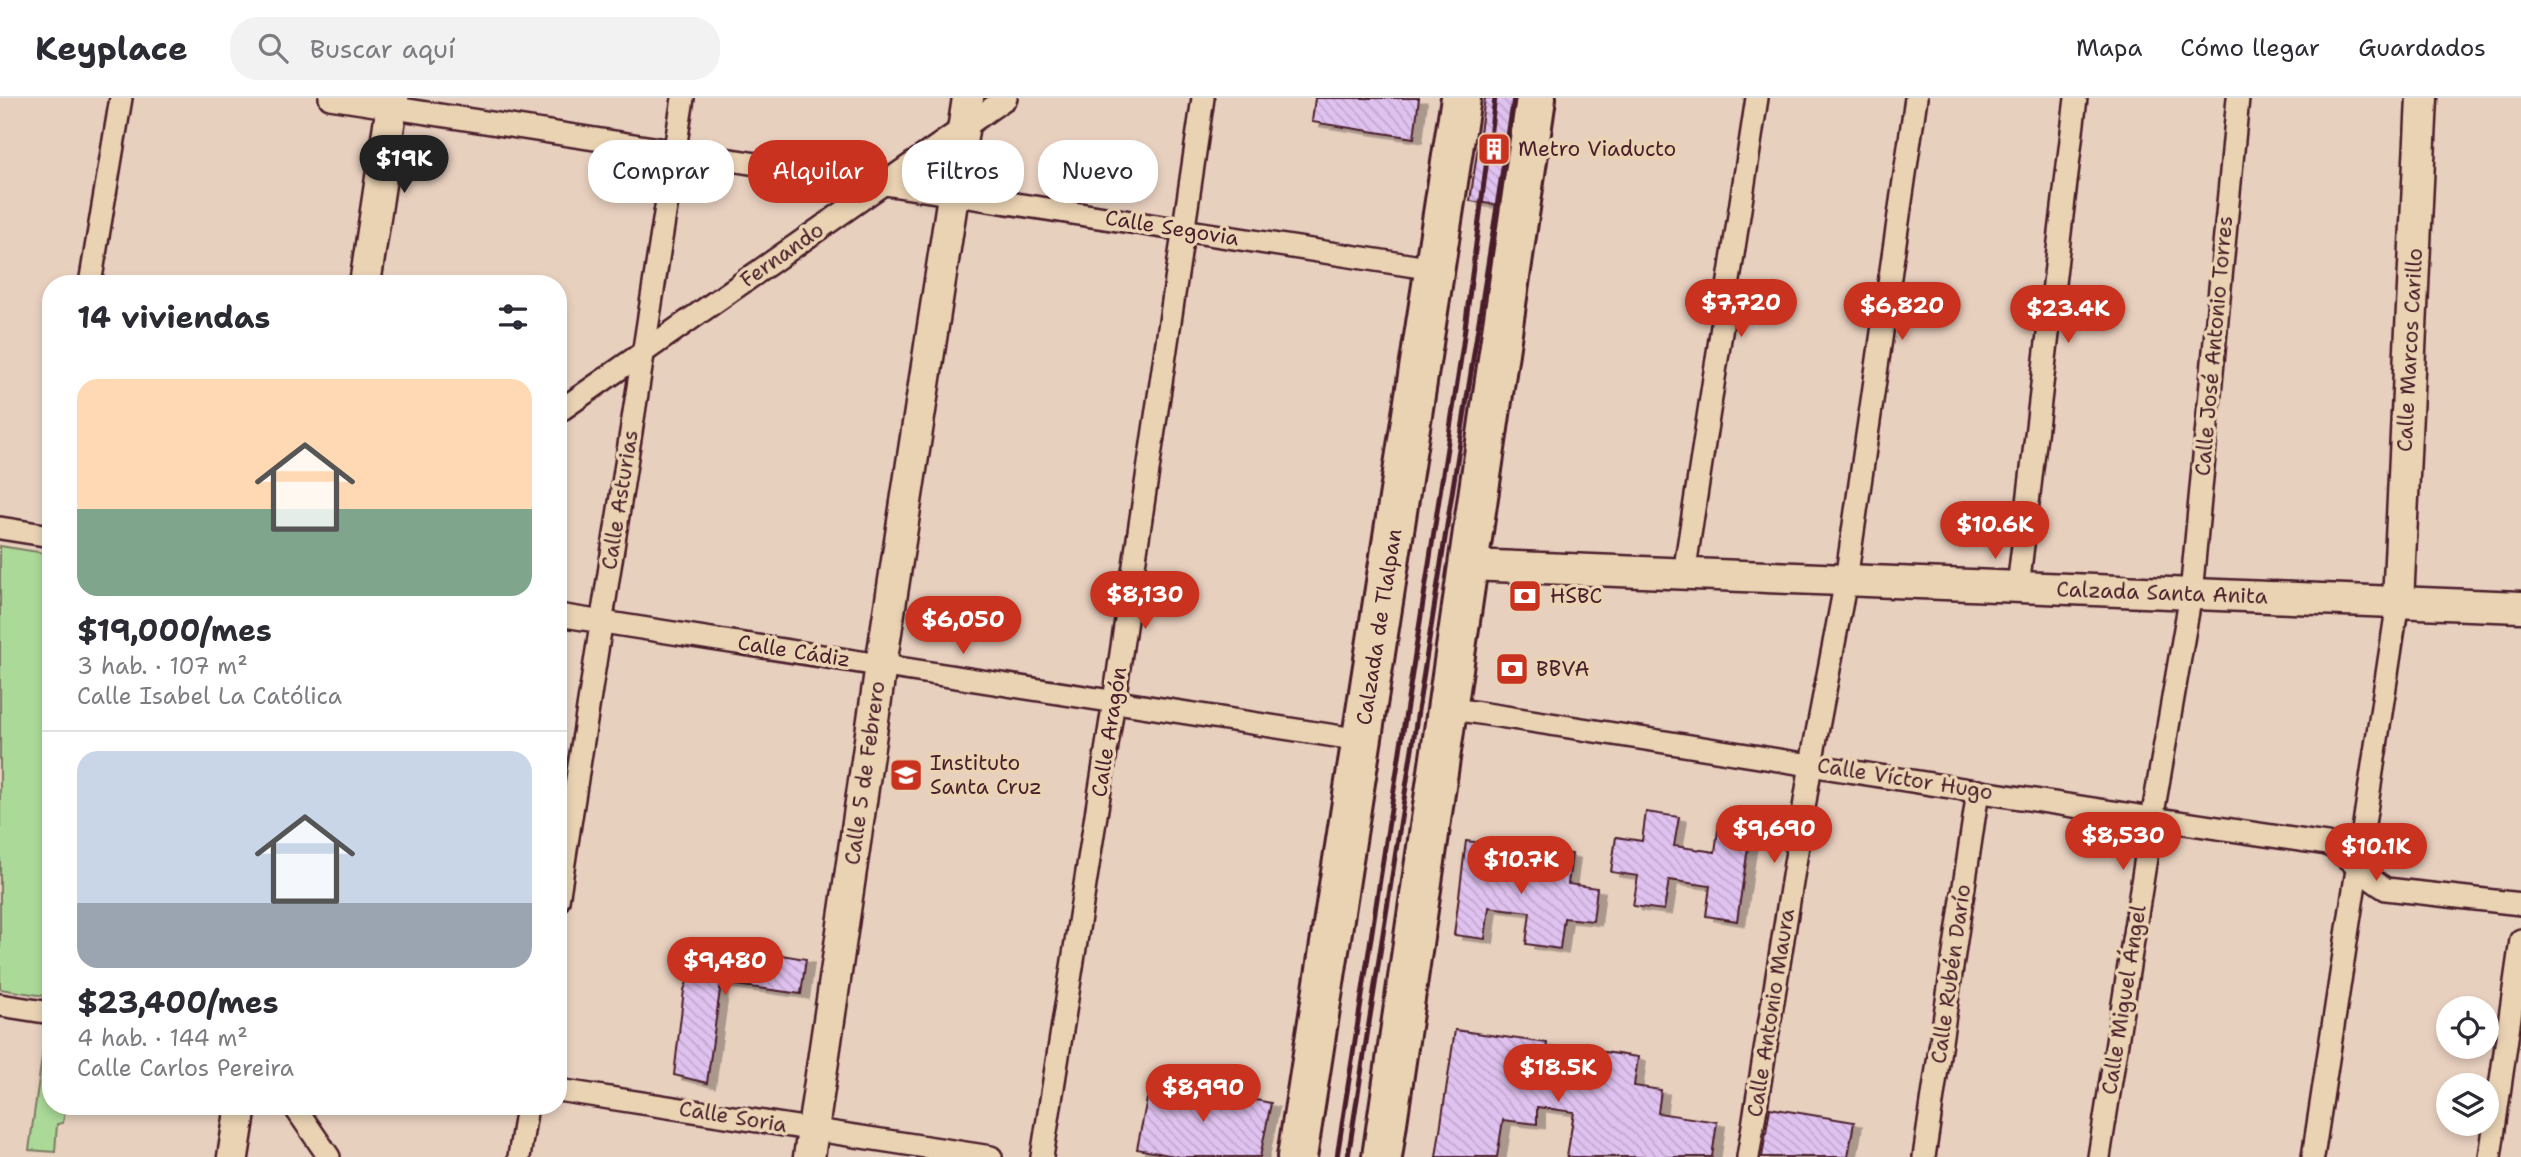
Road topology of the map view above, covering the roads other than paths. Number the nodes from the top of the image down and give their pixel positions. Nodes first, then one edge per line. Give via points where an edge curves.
1 (121, 98) edge
2 (330, 98) edge
3 (683, 98) edge
4 (1006, 98) edge
5 (1203, 98) edge
6 (1461, 98) edge
7 (1536, 98) edge
8 (1757, 98) edge
9 (1916, 98) edge
10 (2076, 98) edge
11 (2238, 98) edge
12 (2421, 98) edge
13 (393, 103) edge
14 (966, 112) edge
15 (610, 140) edge
16 (677, 140) edge
17 (962, 140) edge
18 (888, 180) edge
19 (667, 203) edge
20 (856, 203) edge
21 (953, 203) edge
22 (1012, 203) edge
23 (1184, 230) junction
24 (1434, 269) junction
25 (92, 275) edge
26 (366, 275) edge
27 (645, 351) junction
28 (567, 406) edge
29 (0, 528) edge
30 (42, 531) edge
31 (1467, 565) junction
32 (1684, 574) junction
33 (1846, 580) junction
34 (2018, 587) junction
35 (2191, 594) junction
36 (2398, 602) junction
37 (2521, 607) edge
38 (567, 616) edge
39 (600, 621) junction
40 (881, 665) junction
41 (1114, 701) junction
42 (1447, 708) junction
43 (1361, 740) junction
44 (1811, 764) junction
45 (1978, 791) junction
46 (2152, 819) junction
47 (567, 841) edge
48 (2357, 866) junction
49 (2521, 904) edge
50 (2521, 940) edge
51 (0, 1005) edge
52 (42, 1012) edge
53 (567, 1092) edge
54 (240, 1115) edge
55 (300, 1115) edge
56 (526, 1115) edge
57 (811, 1143) edge
58 (233, 1157) edge
59 (330, 1157) edge
60 (519, 1157) edge
61 (991, 1157) edge
62 (1042, 1157) edge
63 (1297, 1157) edge
64 (1382, 1157) edge
65 (1748, 1157) edge
66 (1924, 1157) edge
67 (2099, 1157) edge
68 (2313, 1157) edge
69 (2490, 1157) edge

1 - 25 street
2 - 13 street, Calle Segovia
3 - 16 street, Calle Asturias
4 - 14 street, Fernando
5 - 23 street, Calle Aragón
6 - 24 highway, Calzada de Tlalpan
7 - 31 highway
8 - 32 street
9 - 33 street, Calle Antonio Maura
10 - 34 street
11 - 35 street, Calle José Antonio Torres
12 - 36 street, Calle Marcos Carillo
13 - 15 street, Calle Segovia
13 - 26 street
14 - 17 street, Calle 5 de Febrero
14 - 18 street, Fernando
19 - 27 street, Calle Asturias
20 - 27 street, Fernando
21 - 40 street, Calle 5 de Febrero
22 - 23 street, Calle Segovia
23 - 24 street, Calle Segovia
23 - 41 street, Calle Aragón
24 - 43 highway, Calzada de Tlalpan
27 - 28 street, Fernando
27 - 39 street, Calle Asturias
29 - 30 street
31 - 32 street, Calzada Santa Anita
31 - 42 highway
32 - 33 street, Calzada Santa Anita
33 - 34 street, Calzada Santa Anita
33 - 44 street, Calle Antonio Maura
34 - 35 street, Calzada Santa Anita
35 - 36 street, Calzada Santa Anita
35 - 46 street, Calle Miguel Ángel
36 - 37 street, Calzada Santa Anita
36 - 48 street
38 - 39 street, Calle Cádiz
39 - 40 street, Calle Cádiz
39 - 47 street, Calle Asturias
40 - 41 street, Calle Cádiz
40 - 57 street, Calle 5 de Febrero
41 - 43 street, Calle Cádiz
41 - 62 street, Calle Aragón
42 - 44 street, Calle Víctor Hugo
42 - 64 highway
43 - 63 highway, Calzada de Tlalpan
44 - 45 street, Calle Víctor Hugo
44 - 65 street, Calle Antonio Maura
45 - 46 street, Calle Víctor Hugo
45 - 66 street, Calle Rubén Darío
46 - 48 street, Calle Víctor Hugo via 2328,844
46 - 67 street, Calle Miguel Ángel
48 - 49 street, Calle Víctor Hugo via 2386,889
48 - 68 street
50 - 69 street
51 - 52 street
53 - 57 street, Calle Soria
54 - 58 street
55 - 59 street
56 - 60 street
57 - 61 street, Calle Soria

